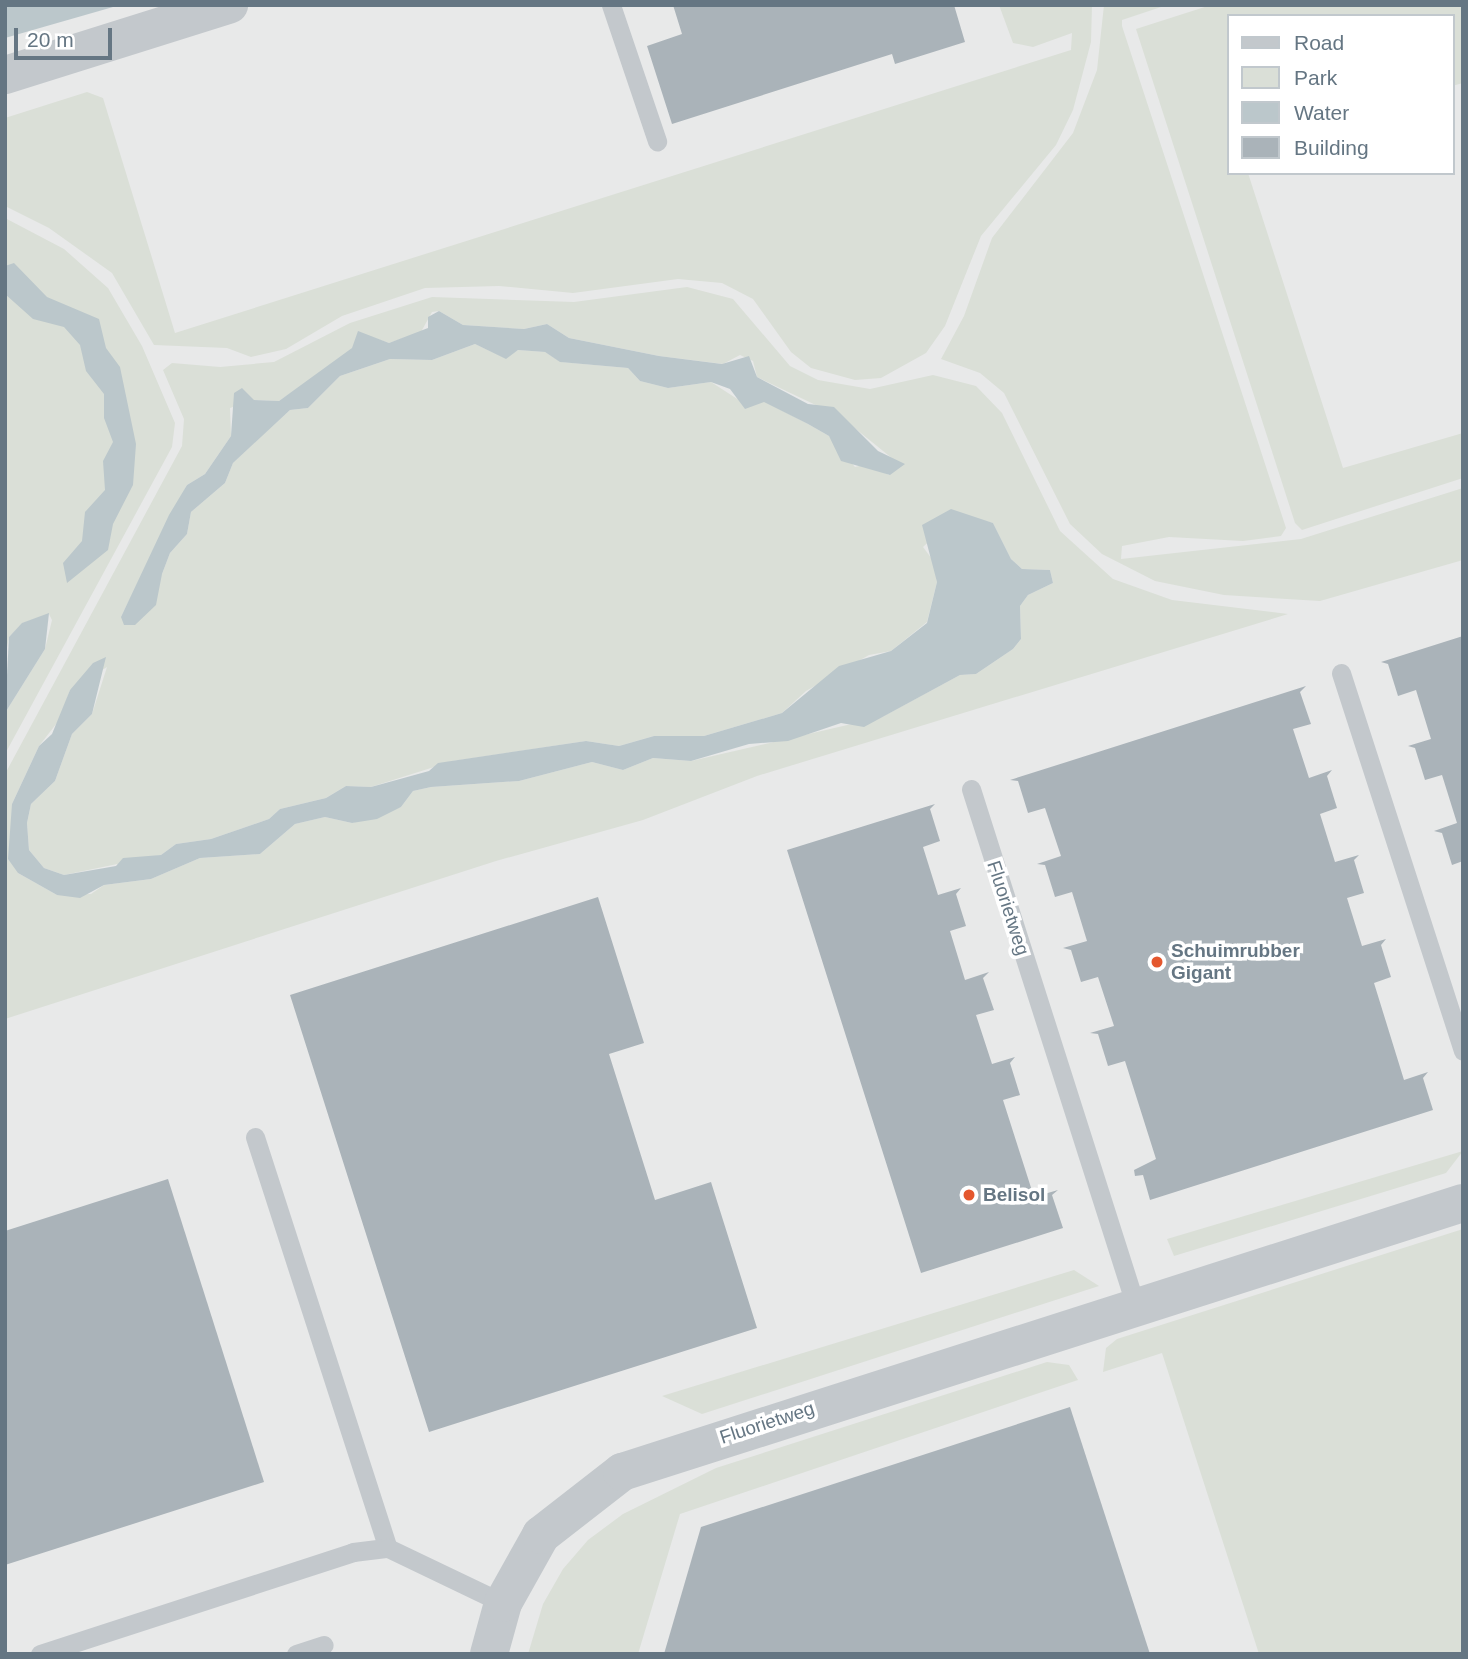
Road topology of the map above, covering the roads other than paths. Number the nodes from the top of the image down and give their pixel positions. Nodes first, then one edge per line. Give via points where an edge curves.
1 (229, 5) edge
2 (611, 5) edge
3 (5, 75) edge
4 (657, 141) dead end
5 (1341, 673) dead end
6 (971, 789) dead end
7 (1463, 1051) edge
8 (255, 1137) dead end
9 (1463, 1203) edge
10 (1136, 1307) junction
11 (388, 1548) junction
12 (503, 1603) junction
13 (324, 1645) dead end
14 (67, 1650) edge
15 (40, 1654) edge
16 (296, 1654) edge
17 (489, 1654) edge

1 - 3 street
2 - 4 lane
5 - 7 lane
6 - 10 lane, Fluorietweg
8 - 11 lane
9 - 10 street, Fluorietweg
10 - 12 street, Fluorietweg via 622,1472 541,1535
11 - 12 lane
11 - 14 lane via 353,1552
12 - 17 street, Fluorietweg
13 - 16 lane
14 - 15 lane

